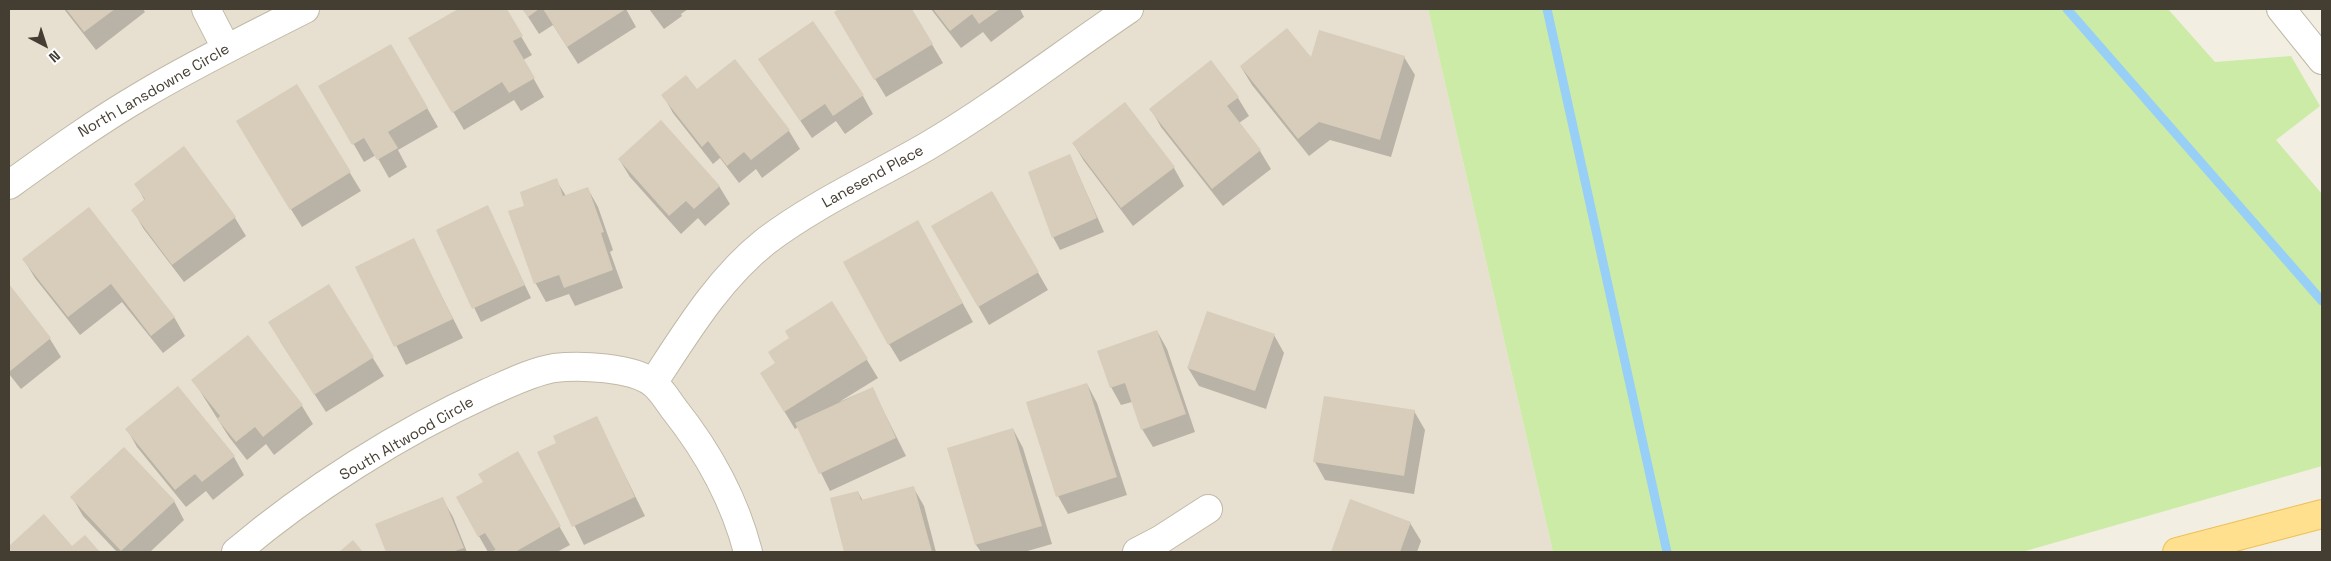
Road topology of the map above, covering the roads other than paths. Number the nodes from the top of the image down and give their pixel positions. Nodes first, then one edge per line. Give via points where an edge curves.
1 (206, 9) edge
2 (305, 9) edge
3 (1129, 9) edge
4 (2281, 9) edge
5 (226, 48) junction
6 (2322, 60) edge
7 (9, 185) edge
8 (653, 383) junction
9 (1208, 509) dead end
10 (2322, 514) edge
11 (236, 552) edge
12 (748, 552) edge
13 (1136, 552) edge
14 (2177, 552) edge

1 - 5 street
2 - 5 street, North Lansdowne Circle
3 - 8 street, Lanesend Place via 978,114 816,208 766,242 724,282
4 - 6 street
5 - 7 street, North Lansdowne Circle via 141,95
8 - 11 street, South Altwood Circle via 616,368 554,368 517,380 454,408 380,451 306,499
8 - 12 street via 716,467
9 - 13 street
10 - 14 main road

